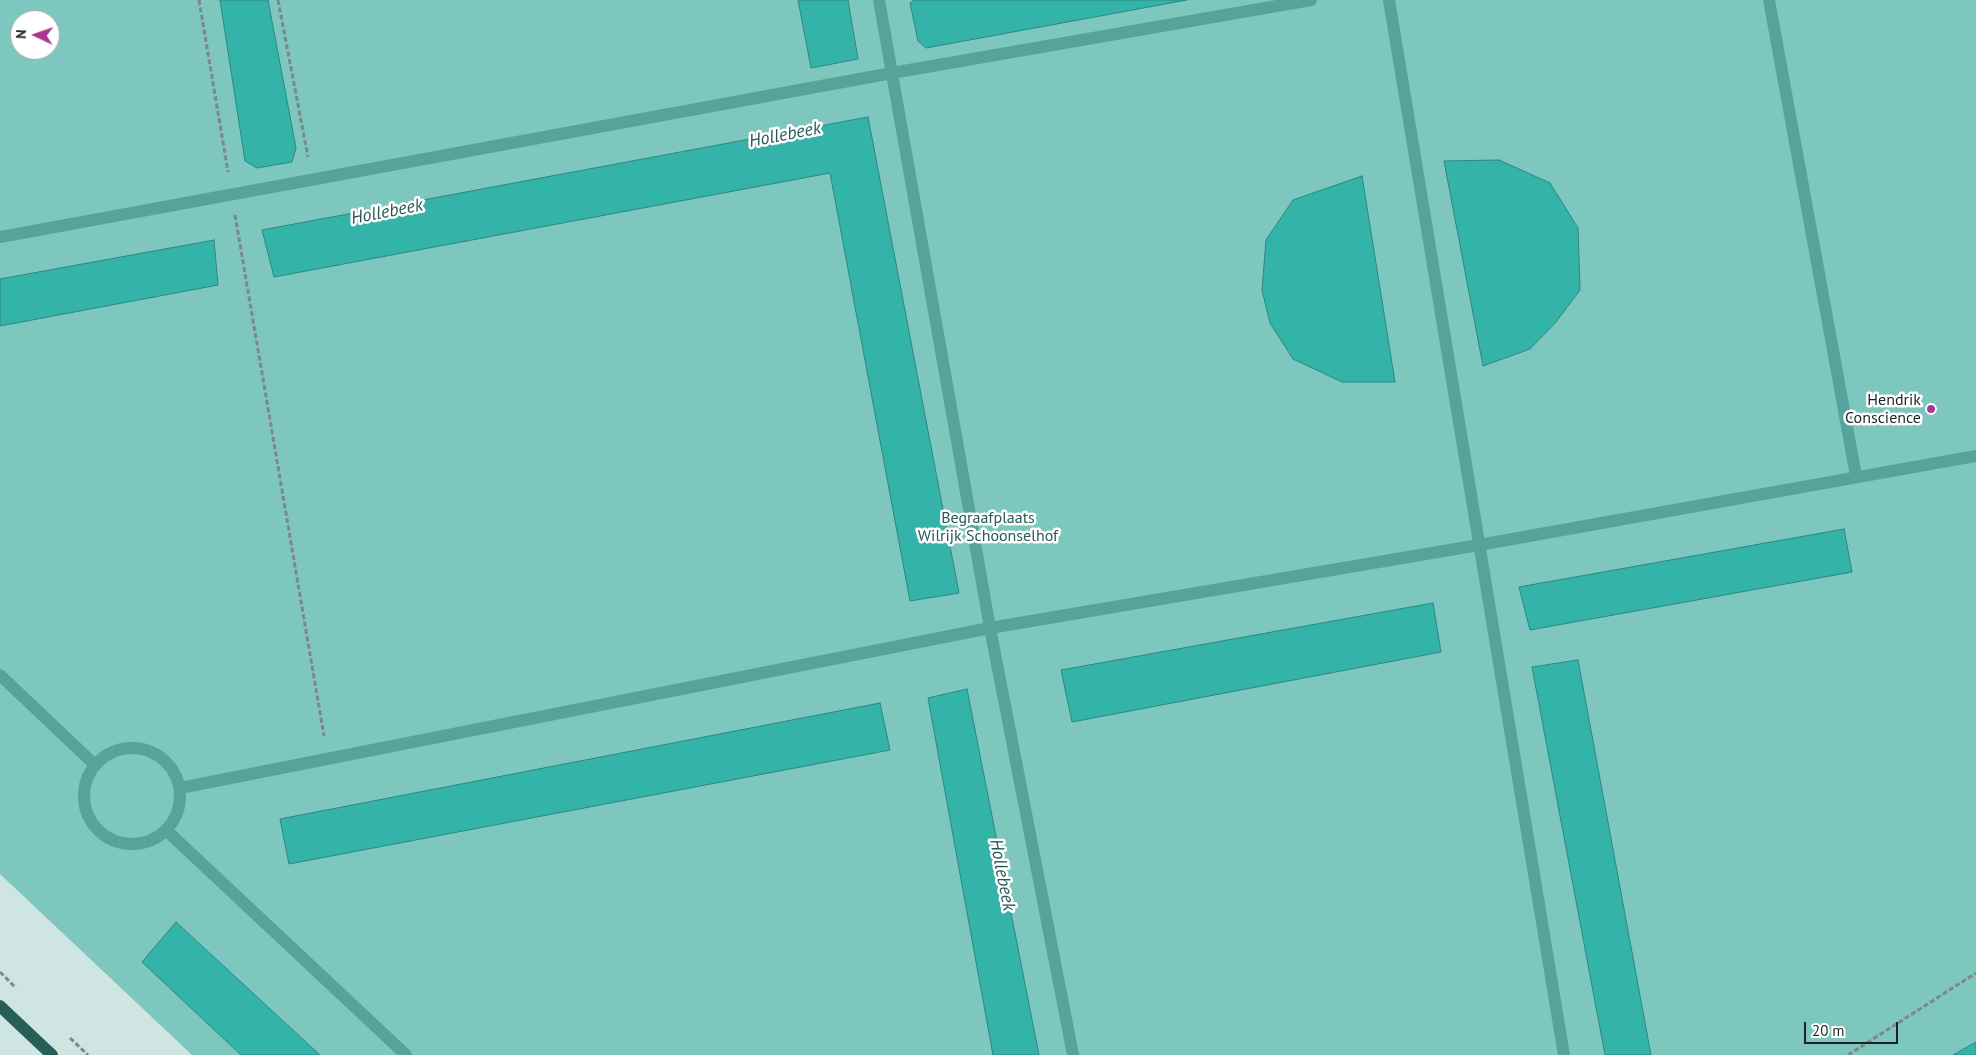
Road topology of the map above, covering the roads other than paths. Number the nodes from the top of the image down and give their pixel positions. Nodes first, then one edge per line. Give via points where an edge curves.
1 (879, 0) edge
2 (1312, 0) edge
3 (1389, 0) edge
4 (1769, 0) edge
5 (892, 73) junction
6 (0, 237) edge
7 (1976, 456) edge
8 (1856, 476) junction
9 (1479, 544) junction
10 (990, 628) junction
11 (0, 675) edge
12 (95, 765) junction
13 (180, 788) junction
14 (166, 830) junction
15 (0, 1006) edge
16 (52, 1055) edge
17 (406, 1055) edge
18 (1073, 1055) edge
19 (1564, 1055) edge

1 - 5 lane
2 - 5 lane
3 - 9 lane
4 - 8 lane
5 - 6 lane
5 - 10 lane
7 - 8 lane
8 - 9 lane
9 - 10 lane
9 - 19 lane
10 - 13 lane
10 - 18 lane
11 - 12 lane
12 - 13 lane via 109,753 126,747 151,750 167,761
12 - 14 lane via 84,791 85,807 96,828 111,840 131,844 151,841
13 - 14 lane via 176,817
14 - 17 lane
15 - 16 main road

